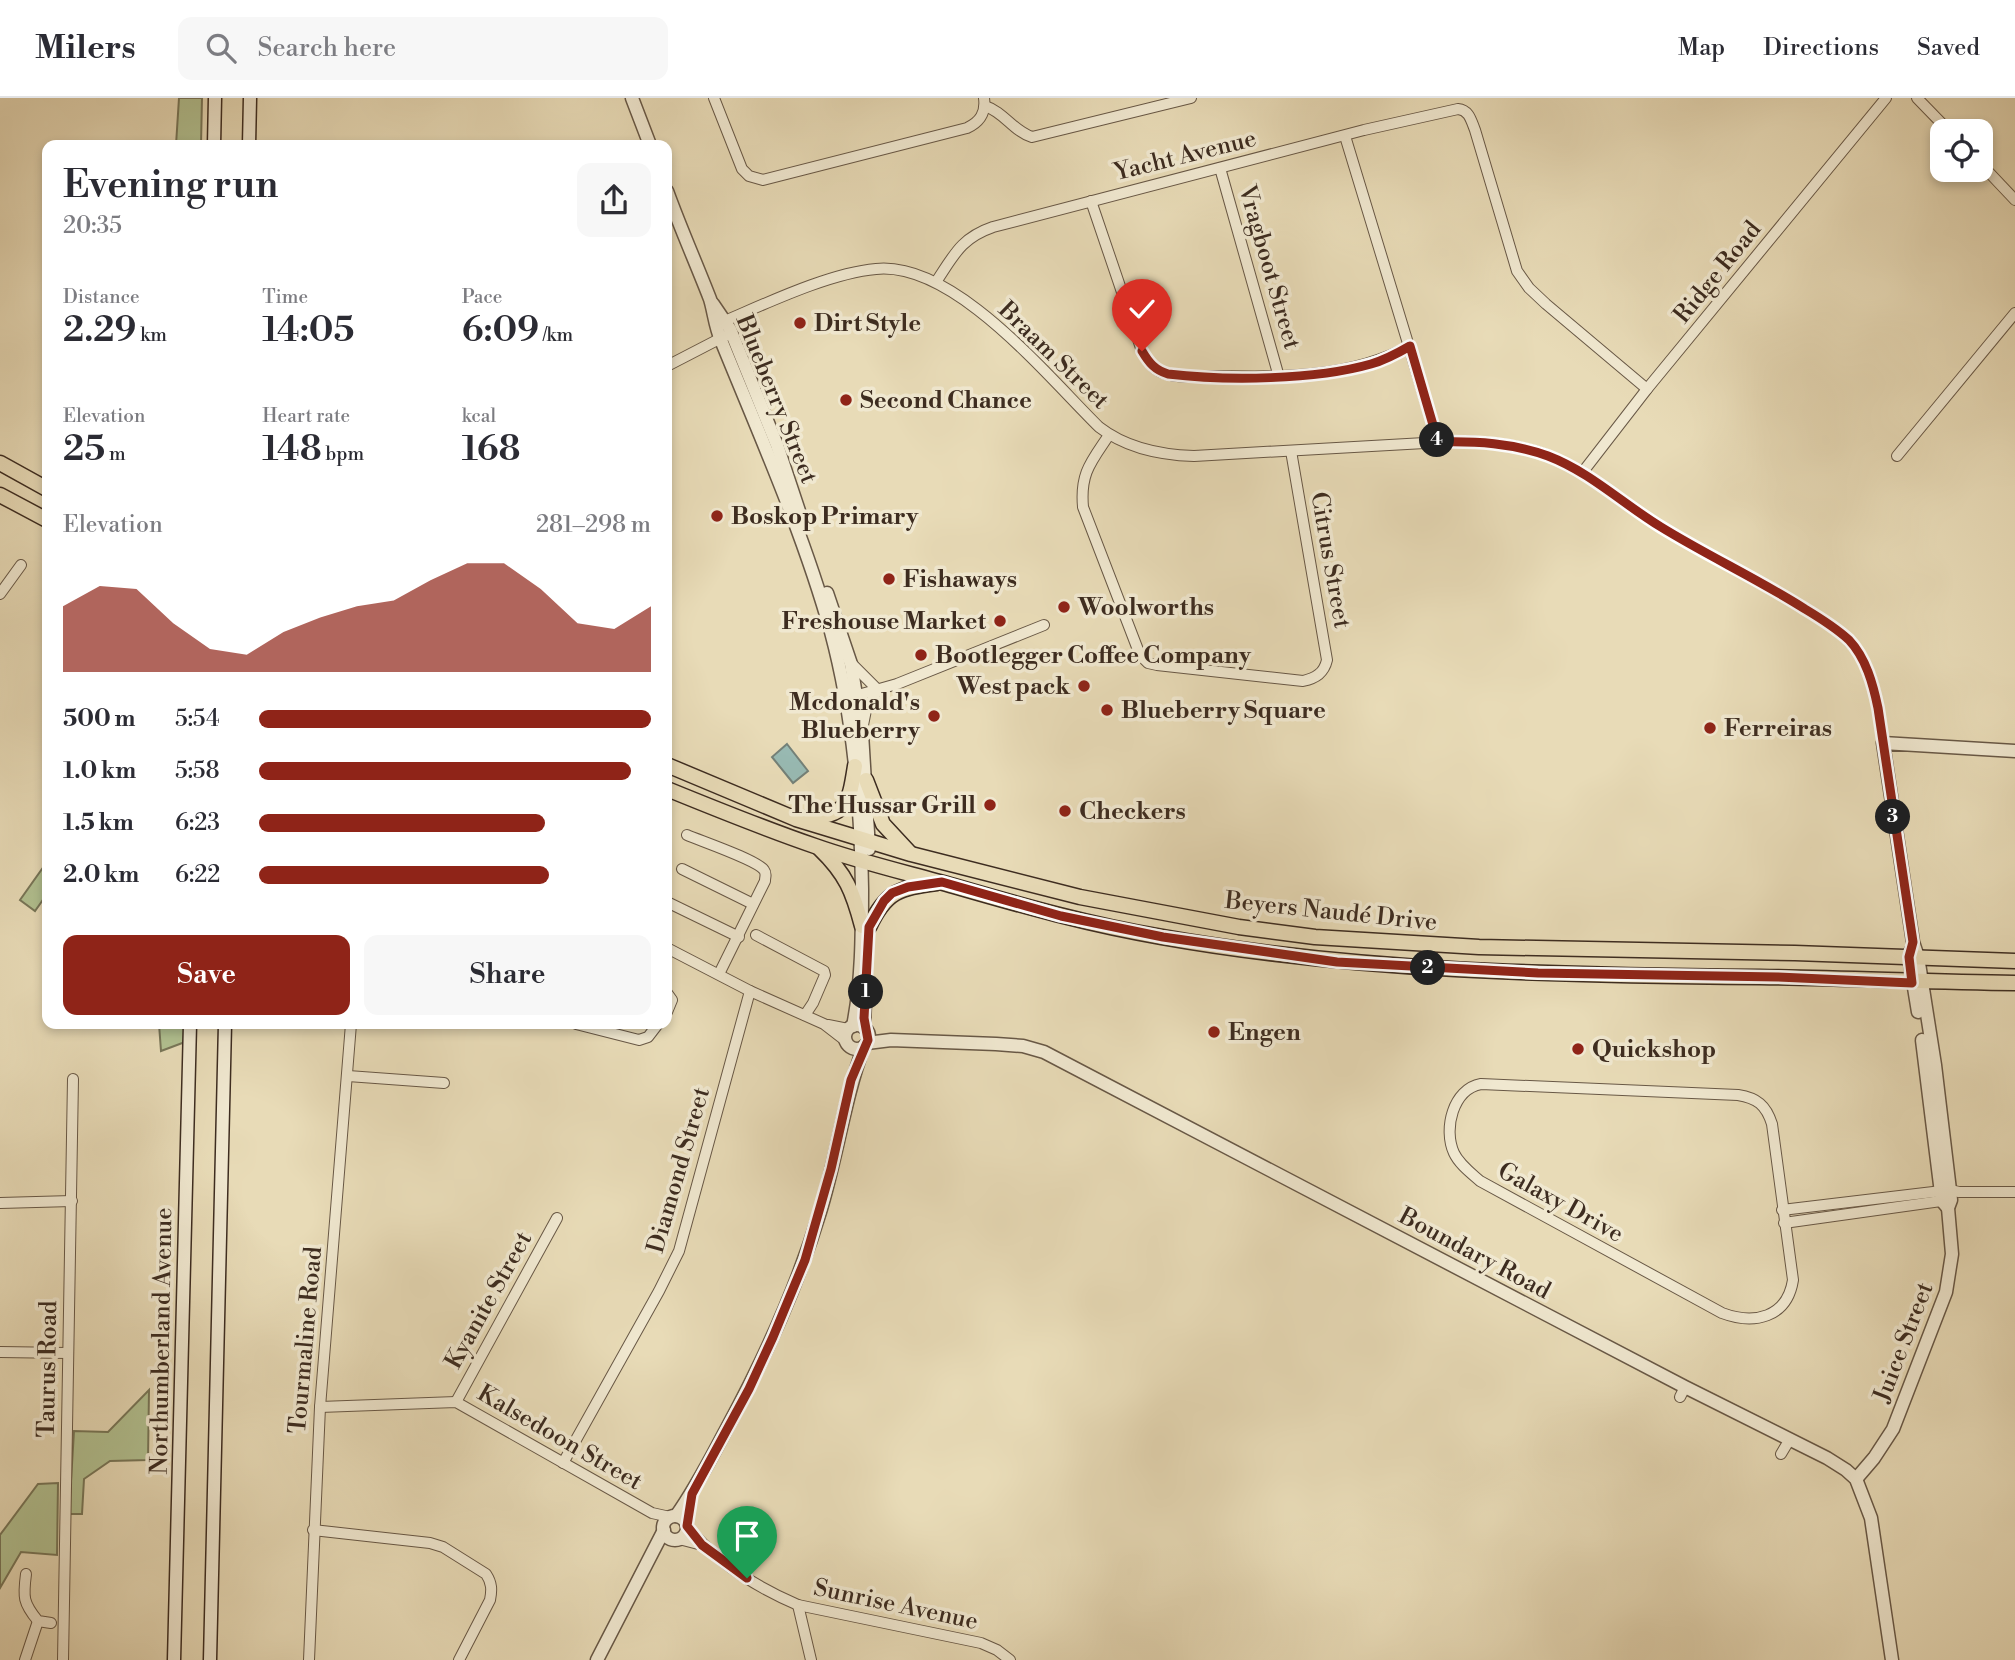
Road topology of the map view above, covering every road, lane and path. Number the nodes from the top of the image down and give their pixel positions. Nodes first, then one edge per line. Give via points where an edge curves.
1 (215, 98) edge
2 (250, 98) edge
3 (632, 98) edge
4 (714, 98) edge
5 (1191, 98) edge
6 (1886, 98) edge
7 (1917, 98) edge
8 (985, 102) edge
9 (1937, 119) edge
10 (1345, 136) junction
11 (214, 140) edge
12 (249, 140) edge
13 (648, 140) edge
14 (1220, 168) junction
15 (1993, 177) edge
16 (2015, 200) edge
17 (1091, 201) junction
18 (672, 204) edge
19 (936, 282) junction
20 (2015, 313) edge
21 (721, 323) junction
22 (726, 335) junction
23 (1410, 346) junction
24 (672, 363) edge
25 (1279, 377) junction
26 (1647, 389) junction
27 (1108, 435) junction
28 (1438, 442) junction
29 (1291, 451) junction
30 (1896, 456) dead end
31 (0, 463) edge
32 (1582, 474) junction
33 (42, 486) edge
34 (0, 495) edge
35 (42, 517) edge
36 (21, 565) dead end
37 (0, 594) edge
38 (1044, 625) dead end
39 (851, 664) junction
40 (878, 690) junction
41 (850, 697) junction
42 (862, 733) junction
43 (1883, 743) junction
44 (2015, 751) edge
45 (855, 766) junction
46 (672, 767) edge
47 (866, 780) junction
48 (672, 791) edge
49 (796, 819) junction
50 (687, 835) dead end
51 (864, 841) junction
52 (817, 847) junction
53 (911, 854) junction
54 (866, 861) junction
55 (682, 869) dead end
56 (942, 882) junction
57 (672, 904) edge
58 (753, 904) junction
59 (866, 926) junction
60 (756, 935) dead end
61 (739, 937) junction
62 (672, 950) edge
63 (1913, 952) junction
64 (2015, 961) edge
65 (719, 974) junction
66 (1917, 983) junction
67 (2015, 983) edge
68 (750, 991) junction
69 (805, 1015) junction
70 (190, 1029) edge
71 (225, 1029) edge
72 (351, 1029) edge
73 (597, 1029) edge
74 (653, 1029) edge
75 (854, 1033) junction
76 (891, 1040) junction
77 (865, 1045) junction
78 (348, 1076) junction
79 (74, 1079) dead end
80 (851, 1080) junction
81 (444, 1083) dead end
82 (2015, 1192) edge
83 (1949, 1197) junction
84 (72, 1200) junction
85 (0, 1203) edge
86 (1782, 1210) junction
87 (557, 1217) dead end
88 (1784, 1223) junction
89 (0, 1352) edge
90 (68, 1353) junction
91 (456, 1402) junction
92 (320, 1407) junction
93 (1790, 1439) junction
94 (1781, 1454) dead end
95 (563, 1463) junction
96 (1856, 1479) junction
97 (674, 1523) junction
98 (313, 1530) junction
99 (677, 1539) junction
100 (702, 1545) junction
101 (650, 1559) junction
102 (26, 1574) dead end
103 (798, 1605) junction
104 (38, 1620) junction
105 (51, 1623) dead end
106 (25, 1660) edge
107 (63, 1660) edge
108 (174, 1660) edge
109 (209, 1660) edge
110 (309, 1660) edge
111 (458, 1660) edge
112 (597, 1660) edge
113 (811, 1660) edge
114 (1010, 1660) edge
115 (1892, 1660) edge

1 - 11 street
2 - 12 street
3 - 13 street
4 - 8 street via 742,169 763,180 967,128 981,118
5 - 8 street via 1032,137
6 - 26 street, Ridge Road
7 - 9 street
10 - 14 street, Yacht Avenue
10 - 23 street
10 - 26 street, Yacht Avenue via 1458,109 1467,112 1522,280
14 - 17 street, Yacht Avenue
14 - 25 street, Vragboot Street
15 - 16 street
17 - 19 street, Yacht Avenue via 970,237
17 - 25 street via 1142,351 1151,365 1159,372 1181,376
18 - 21 street, Blueberry Street
19 - 21 street, Braam Street via 895,269 850,273
19 - 27 street, Braam Street via 997,326
20 - 30 street
21 - 22 street, Blueberry Street
22 - 24 street
22 - 39 street, Blueberry Street via 777,445
22 - 41 street, Blueberry Street via 813,577
23 - 25 street via 1373,364
23 - 28 street
26 - 32 street, Ridge Road
27 - 29 street, Braam Street via 1177,456
27 - 29 street, Citrus Street via 1084,476 1083,507 1140,655 1157,665 1303,681 1319,674 1326,660
28 - 29 street, Braam Street
28 - 32 street, Braam Street via 1518,447
31 - 33 main road
32 - 43 street, Juice Street via 1660,527 1789,599 1849,641 1872,683
34 - 35 main road
36 - 37 street
38 - 40 street
39 - 40 street
39 - 41 street, Blueberry Street
40 - 41 street
40 - 42 street via 866,710
41 - 42 street, Blueberry Street
41 - 45 street, Blueberry Street
42 - 47 street, Blueberry Street
43 - 44 street
43 - 63 street, Juice Street
45 - 49 main road via 850,797 838,813
45 - 51 street, Blueberry Street
46 - 49 main road, Beyers Naudé Drive
47 - 51 street, Blueberry Street
47 - 53 main road via 883,824
48 - 52 main road, Beyers Naudé Drive
49 - 51 main road, Beyers Naudé Drive
50 - 58 street via 762,867 765,881
51 - 53 main road, Beyers Naudé Drive
51 - 54 street
52 - 54 main road, Beyers Naudé Drive
52 - 59 main road via 844,875
53 - 63 main road, Beyers Naudé Drive via 1164,915 1315,937 1479,947
54 - 56 main road, Beyers Naudé Drive
54 - 59 street
55 - 58 street
56 - 59 main road via 892,893
56 - 66 main road, Beyers Naudé Drive via 1149,935 1337,962 1538,973
57 - 61 street
58 - 61 street
59 - 75 street
60 - 69 street via 824,971
61 - 65 street
62 - 65 street, Boundary Road
63 - 64 main road, Beyers Naudé Drive
63 - 66 street, Juice Street
65 - 68 street, Boundary Road
66 - 67 main road, Beyers Naudé Drive
66 - 83 street, Juice Street via 1927,1074
68 - 69 street, Boundary Road
68 - 95 street, Diamond Street via 679,1251
69 - 75 street, Boundary Road
70 - 108 street, Northumberland Avenue
71 - 109 street
72 - 78 street, Tourmaline Road
73 - 74 street via 643,1040
75 - 76 street, Boundary Road
75 - 77 street via 869,1037
75 - 80 street
76 - 77 street, Boundary Road
76 - 93 street, Boundary Road via 1023,1046 1044,1052 1683,1392
77 - 80 street
78 - 81 street
78 - 92 street, Tourmaline Road
79 - 84 street, Taurus Road
80 - 97 street via 801,1270 749,1389
82 - 83 street
83 - 86 street
83 - 88 street
83 - 96 street, Juice Street via 1952,1254 1946,1292 1893,1429
84 - 85 street
84 - 90 street, Taurus Road
86 - 88 street, Galaxy Drive
86 - 88 street, Galaxy Drive via 1772,1124 1764,1107 1751,1097 1482,1083 1463,1093 1452,1111 1452,1149 1480,1181 1736,1318 1771,1313 1791,1292
87 - 91 street, Kyanite Street
89 - 90 street
90 - 107 street, Taurus Road
91 - 92 street, Kalsedoon Street
91 - 95 street, Kalsedoon Street
92 - 98 street, Tourmaline Road
93 - 94 street
93 - 96 street, Boundary Road
95 - 97 street, Kalsedoon Street
96 - 115 street via 1871,1518
97 - 99 street via 686,1532
97 - 100 street, Sunrise Avenue
97 - 101 street
98 - 110 street, Tourmaline Road
98 - 111 street via 430,1543 486,1574 491,1581 490,1600
99 - 100 street, Sunrise Avenue
99 - 101 street
100 - 103 street, Sunrise Avenue via 747,1578
101 - 112 street
102 - 104 street via 24,1599
103 - 113 street
103 - 114 street, Sunrise Avenue via 981,1643
104 - 105 street
104 - 106 street

